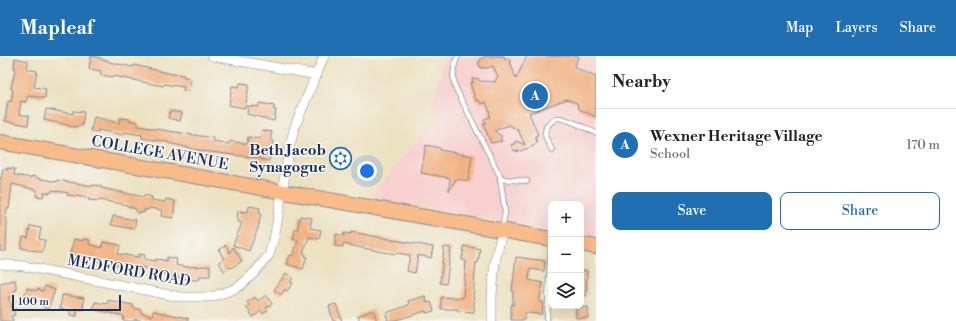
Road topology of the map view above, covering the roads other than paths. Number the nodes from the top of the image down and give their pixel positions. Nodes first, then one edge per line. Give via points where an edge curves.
1 (212, 56) edge
2 (324, 56) edge
3 (458, 56) edge
4 (317, 75) junction
5 (596, 133) edge
6 (0, 142) edge
7 (552, 150) dead end
8 (500, 179) junction
9 (527, 181) dead end
10 (282, 192) junction
11 (502, 231) junction
12 (548, 239) edge
13 (584, 245) edge
14 (596, 247) edge
15 (0, 264) edge
16 (549, 273) edge
17 (492, 321) edge
18 (547, 321) edge

1 - 4 street
2 - 4 street, MEDFORD ROAD
3 - 8 lane via 453,73 455,87
4 - 10 street, MEDFORD ROAD via 295,126
5 - 7 lane via 562,118 554,119 545,130
6 - 10 main road, COLLEGE AVENUE
8 - 9 lane
8 - 11 lane via 505,212
10 - 11 main road, COLLEGE AVENUE
10 - 15 street, MEDFORD ROAD via 269,255 240,286 220,294 197,298 180,297 24,266
11 - 12 main road, COLLEGE AVENUE
11 - 17 street via 495,262
13 - 14 main road
16 - 18 lane

